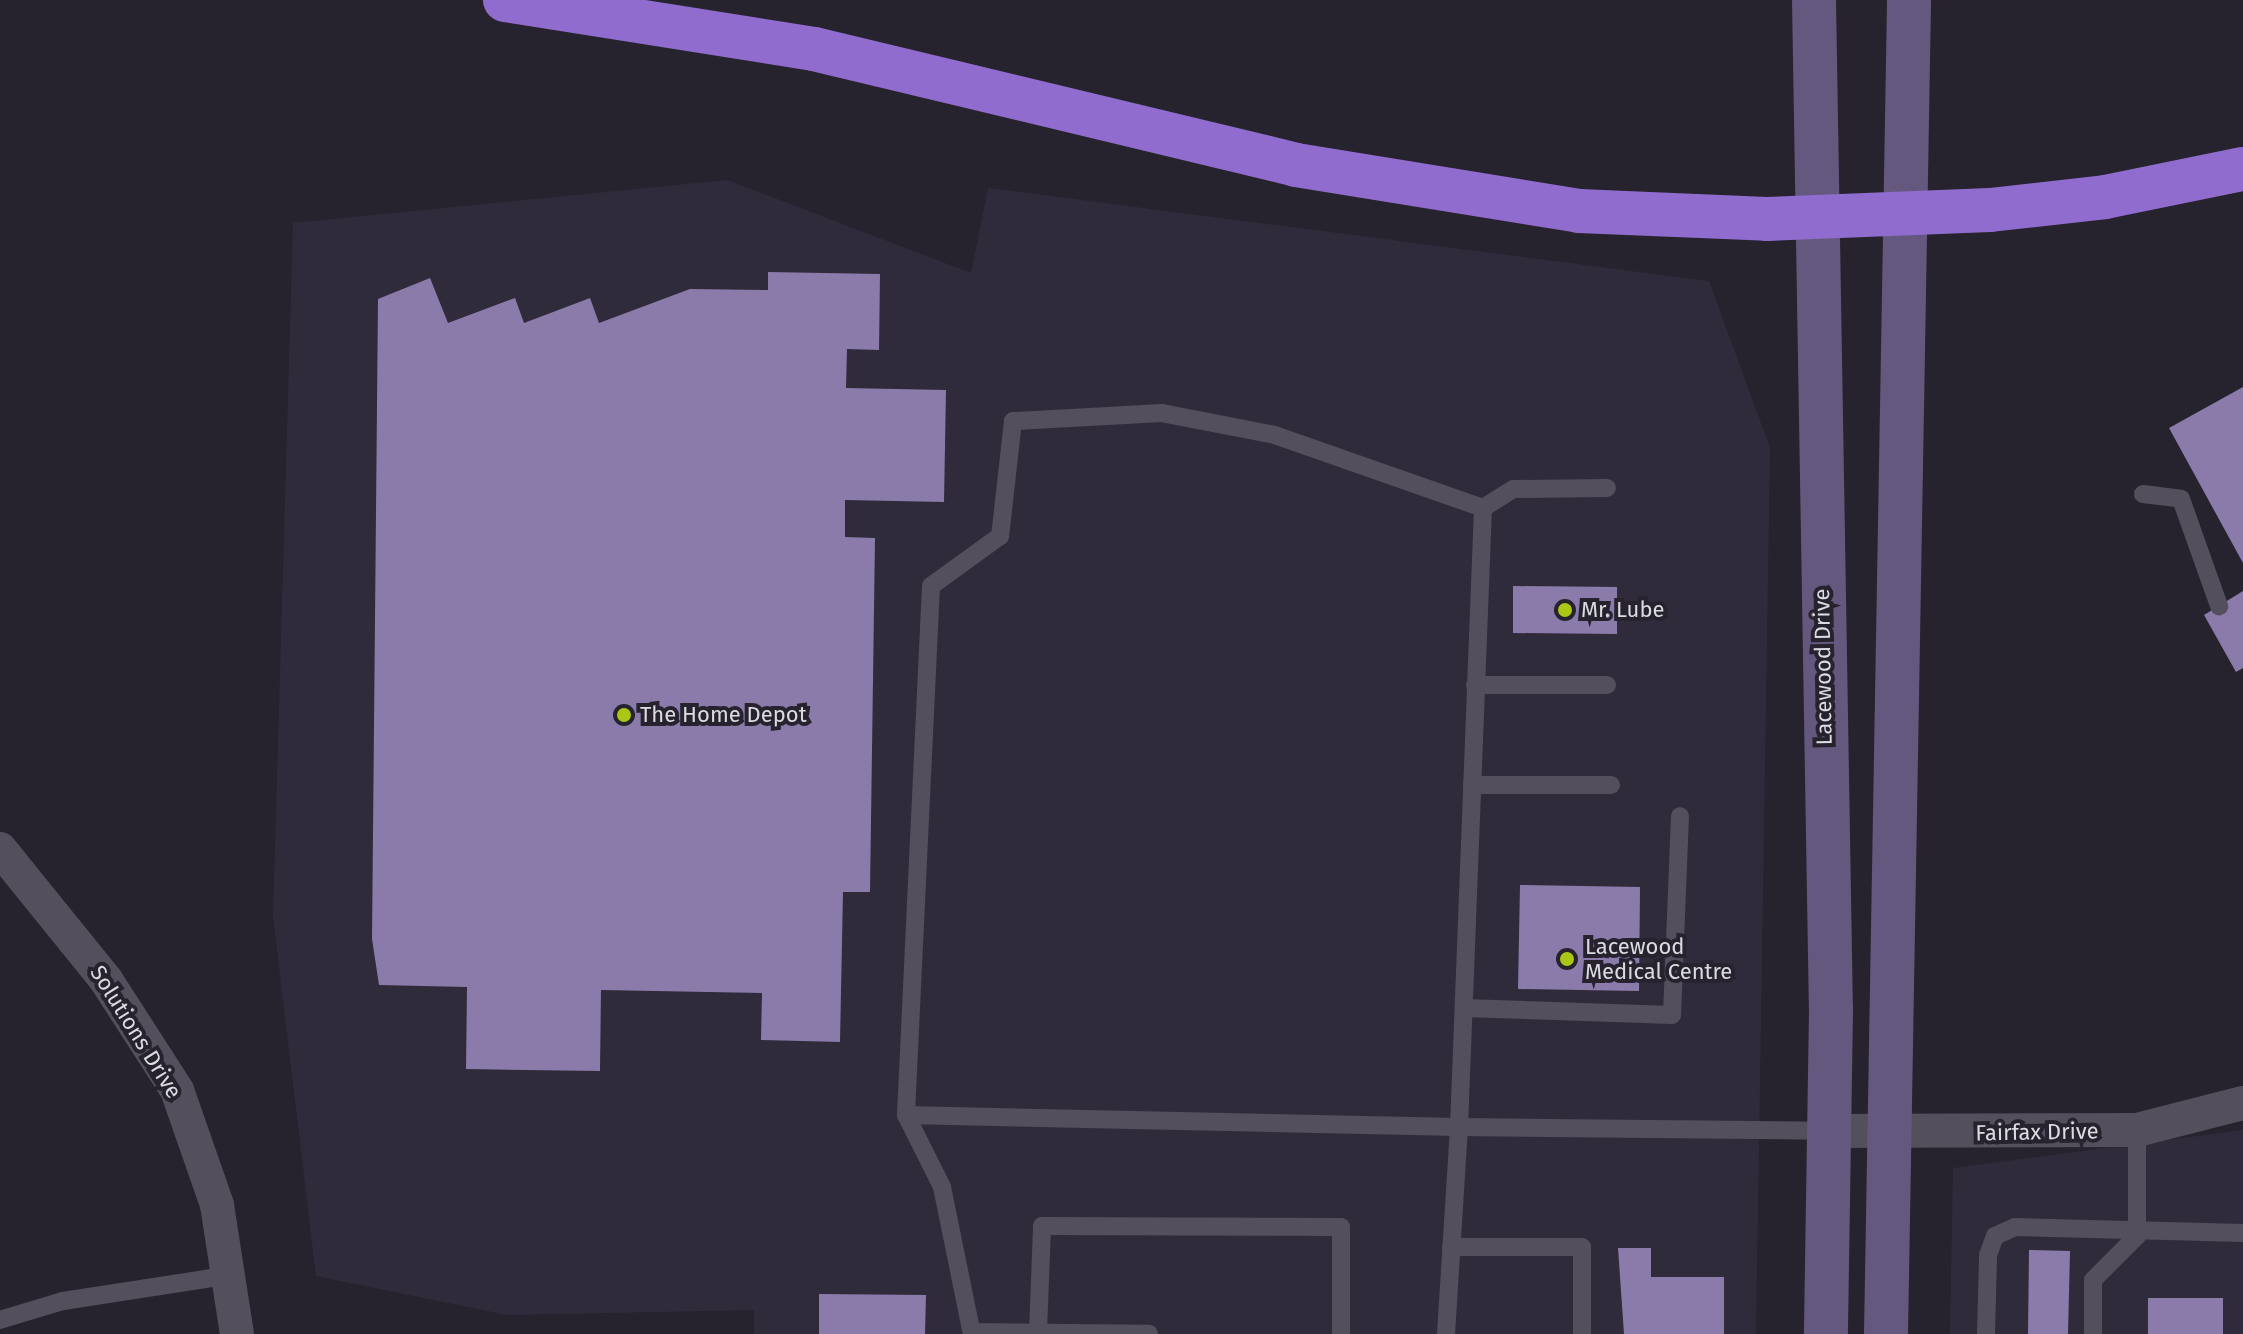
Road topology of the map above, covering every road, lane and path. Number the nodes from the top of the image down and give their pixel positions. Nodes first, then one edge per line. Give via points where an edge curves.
1 (505, 0) edge
2 (1814, 0) edge
3 (1909, 0) edge
4 (2243, 169) edge
5 (1905, 214) junction
6 (1818, 217) junction
7 (1607, 488) dead end
8 (2143, 494) dead end
9 (1483, 508) junction
10 (2219, 606) dead end
11 (1475, 685) junction
12 (1607, 685) dead end
13 (1472, 785) junction
14 (1611, 785) dead end
15 (1680, 816) dead end
16 (0, 849) edge
17 (1464, 1008) junction
18 (2243, 1103) edge
19 (906, 1115) junction
20 (1459, 1127) junction
21 (2137, 1130) junction
22 (1828, 1131) junction
23 (1887, 1132) junction
24 (2243, 1233) edge
25 (2137, 1236) junction
26 (1451, 1247) junction
27 (231, 1275) junction
28 (0, 1320) edge
29 (1038, 1332) edge
30 (972, 1333) edge
31 (237, 1334) edge
32 (1149, 1334) edge
33 (1341, 1334) edge
34 (1446, 1334) edge
35 (1582, 1334) edge
36 (1826, 1334) edge
37 (1886, 1334) edge
38 (1986, 1334) edge
39 (2093, 1334) edge

1 - 6 highway via 814,49 1435,193 1579,211
2 - 6 main road, Lacewood Drive
3 - 5 main road
4 - 5 highway via 2105,197
5 - 6 highway
5 - 23 main road
6 - 22 main road, Lacewood Drive
7 - 9 lane via 1514,489
8 - 10 lane via 2181,499
9 - 11 lane
9 - 19 lane via 1275,435 1162,413 1013,421 1000,536 931,586
11 - 12 lane
11 - 13 lane
13 - 14 lane
13 - 17 lane
15 - 17 lane via 1672,1015
16 - 27 street, Solutions Drive via 106,980 177,1090 217,1205
17 - 20 lane
18 - 21 street, Fairfax Drive
19 - 20 lane
19 - 30 lane via 942,1187
20 - 22 lane
20 - 26 lane
21 - 23 street, Fairfax Drive
21 - 25 lane
22 - 23 street, Fairfax Drive
22 - 36 main road, Lacewood Drive
23 - 37 main road
24 - 25 lane
25 - 38 lane via 2015,1227 1995,1236 1988,1255
25 - 39 lane via 2093,1280
26 - 34 lane
26 - 35 lane via 1582,1247
27 - 28 lane via 77,1298
27 - 31 street, Solutions Drive
29 - 30 lane
29 - 32 lane
29 - 33 lane via 1042,1226 1341,1227

